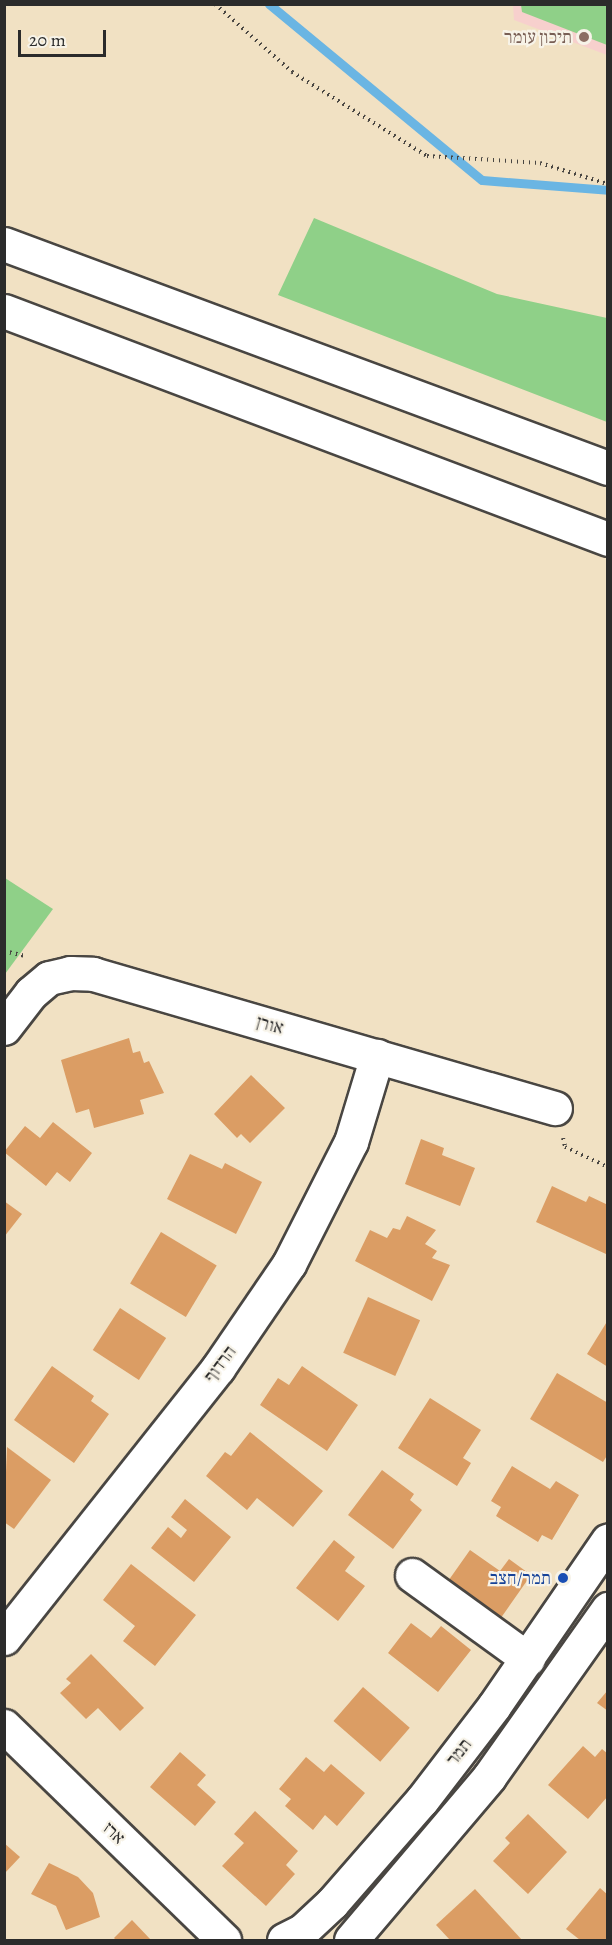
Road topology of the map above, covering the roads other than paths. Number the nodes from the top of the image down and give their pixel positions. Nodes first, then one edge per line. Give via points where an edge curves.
1 (4, 244) edge
2 (4, 311) edge
3 (608, 468) edge
4 (608, 539) edge
5 (4, 1028) edge
6 (377, 1056) junction
7 (555, 1108) road end
8 (608, 1540) edge
9 (412, 1575) dead end
10 (608, 1609) edge
11 (4, 1638) edge
12 (528, 1659) junction
13 (4, 1726) edge
14 (224, 1941) edge
15 (284, 1941) edge
16 (351, 1941) edge

1 - 3 main road
2 - 4 main road
5 - 6 main road, אורן via 40,984 60,974 81,973
6 - 7 main road, אורן
6 - 11 main road, הרדוף via 351,1142 333,1184 283,1273 218,1368
8 - 12 main road, תמר
9 - 12 main road
10 - 16 main road via 489,1777
12 - 15 main road, תמר via 459,1753 382,1847 315,1921
13 - 14 main road, ארז

